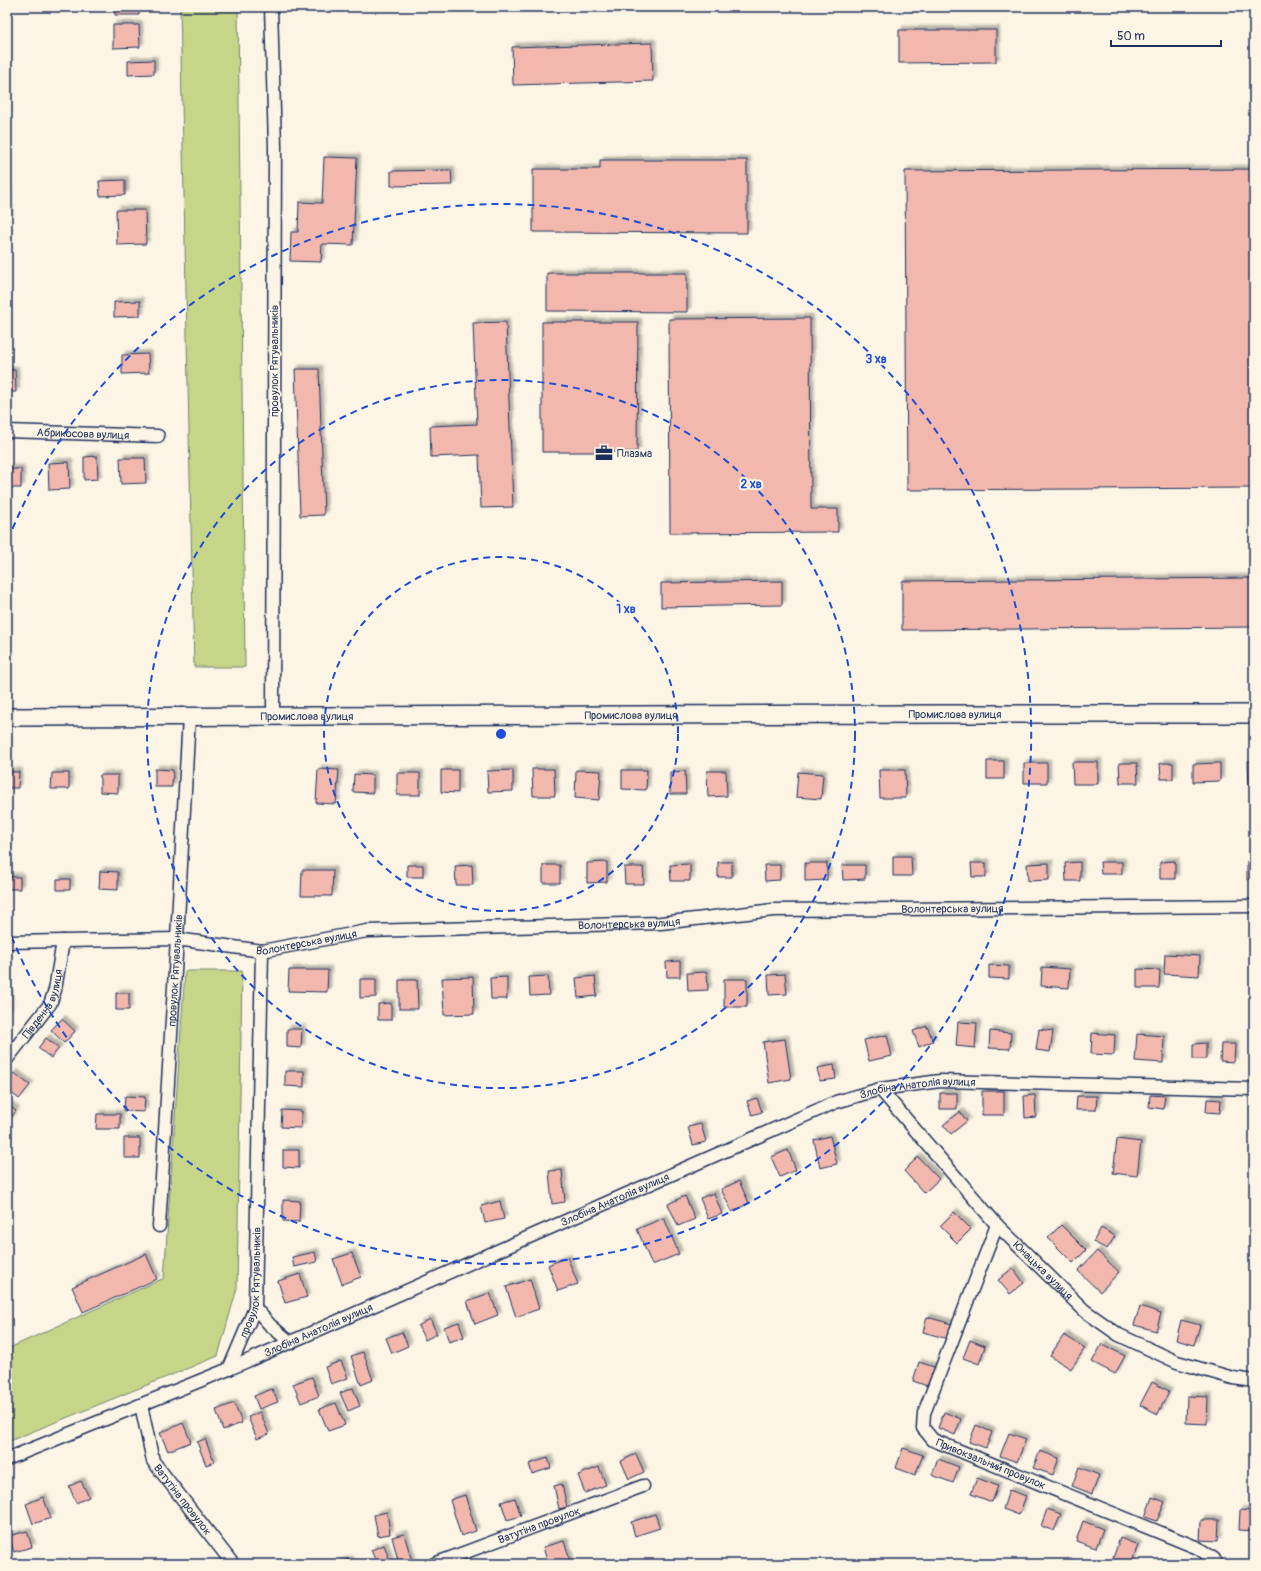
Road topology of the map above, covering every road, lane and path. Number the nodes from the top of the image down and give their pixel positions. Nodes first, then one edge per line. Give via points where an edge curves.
1 (271, 7) edge
2 (7, 431) edge
3 (158, 436) dead end
4 (1254, 714) edge
5 (273, 715) junction
6 (189, 716) junction
7 (7, 717) edge
8 (1254, 906) edge
9 (177, 939) junction
10 (63, 941) junction
11 (7, 942) edge
12 (262, 951) junction
13 (7, 1059) edge
14 (880, 1089) junction
15 (1254, 1089) edge
16 (996, 1225) junction
17 (159, 1226) dead end
18 (255, 1308) junction
19 (291, 1343) junction
20 (229, 1370) junction
21 (1254, 1381) edge
22 (141, 1405) junction
23 (7, 1459) edge
24 (643, 1486) dead end
25 (233, 1564) edge
26 (434, 1564) edge
27 (1214, 1564) edge

1 - 5 street, провулок Рятувальників via 275,147
2 - 3 street, Абрикосова вулиця
4 - 5 street, Промислова вулиця
5 - 6 street, Промислова вулиця
6 - 7 street, Промислова вулиця
6 - 9 street, провулок Рятувальників
8 - 12 street, Волонтерська вулиця via 773,910 661,923 366,931
9 - 10 street, Волонтерська вулиця
9 - 12 street, Волонтерська вулиця
9 - 17 street, провулок Рятувальників
10 - 11 street, Волонтерська вулиця
10 - 13 street, Південна вулиця via 55,990 50,1004
12 - 18 street, провулок Рятувальників
14 - 15 street, Злобіна Анатолія вулиця via 940,1081
14 - 16 street, Юнацька вулиця
14 - 19 street, Злобіна Анатолія вулиця via 836,1102
16 - 21 street, Юнацька вулиця via 1085,1311 1119,1335 1177,1362 1233,1378
16 - 27 street, Привокзальний провулок via 924,1413 923,1428 933,1440 1198,1548 1214,1559
18 - 19 street
18 - 20 street, провулок Рятувальників
19 - 20 street, Злобіна Анатолія вулиця
20 - 22 street, Злобіна Анатолія вулиця
22 - 23 street, Злобіна Анатолія вулиця
22 - 25 street, Ватутіна провулок via 153,1461
24 - 26 street, Ватутіна провулок

